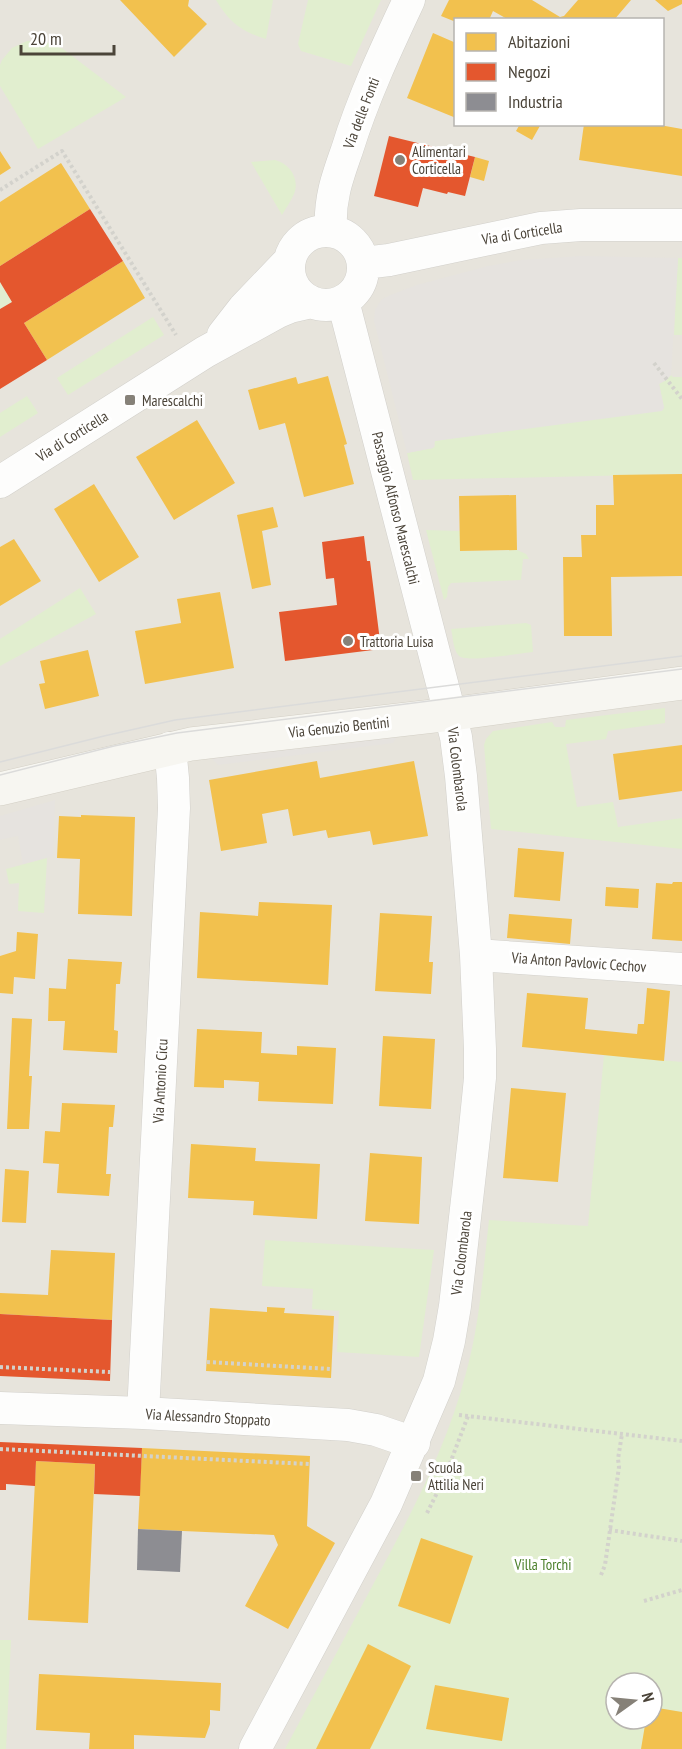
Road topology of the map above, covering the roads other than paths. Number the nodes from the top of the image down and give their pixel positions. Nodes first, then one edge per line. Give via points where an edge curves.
1 (409, 0) edge
2 (682, 225) edge
3 (331, 231) junction
4 (290, 260) junction
5 (364, 263) junction
6 (312, 302) junction
7 (343, 302) junction
8 (205, 352) junction
9 (0, 482) edge
10 (682, 684) edge
11 (451, 714) junction
12 (170, 748) junction
13 (0, 789) edge
14 (476, 955) junction
15 (682, 969) edge
16 (0, 1408) edge
17 (143, 1413) junction
18 (414, 1443) junction
19 (255, 1749) edge

1 - 3 street, Via delle Fonti via 349,141 332,200
2 - 5 street, Via di Corticella via 541,228
3 - 4 street, Via di Corticella via 303,238
3 - 5 street via 344,234 353,242
4 - 6 street via 292,284
4 - 8 street, Via di Corticella
5 - 7 street via 363,279
6 - 7 street, Via di Corticella
6 - 8 street, Via di Corticella via 278,312
7 - 11 street, Passaggio Alfonso Marescalchi
8 - 9 street, Via di Corticella
10 - 11 street, Via Genuzio Bentini
11 - 12 street, Via Genuzio Bentini
11 - 14 street, Via Colombarola via 461,776
12 - 13 street, Via Genuzio Bentini
12 - 17 street, Via Antonio Cicu via 174,808
14 - 15 street, Via Anton Pavlovic Cechov
14 - 18 street, Via Colombarola via 480,1078 461,1257 444,1364
16 - 17 street, Via Alessandro Stoppato
17 - 18 street, Via Alessandro Stoppato via 362,1427
18 - 19 street, Via Colombarola via 378,1520

